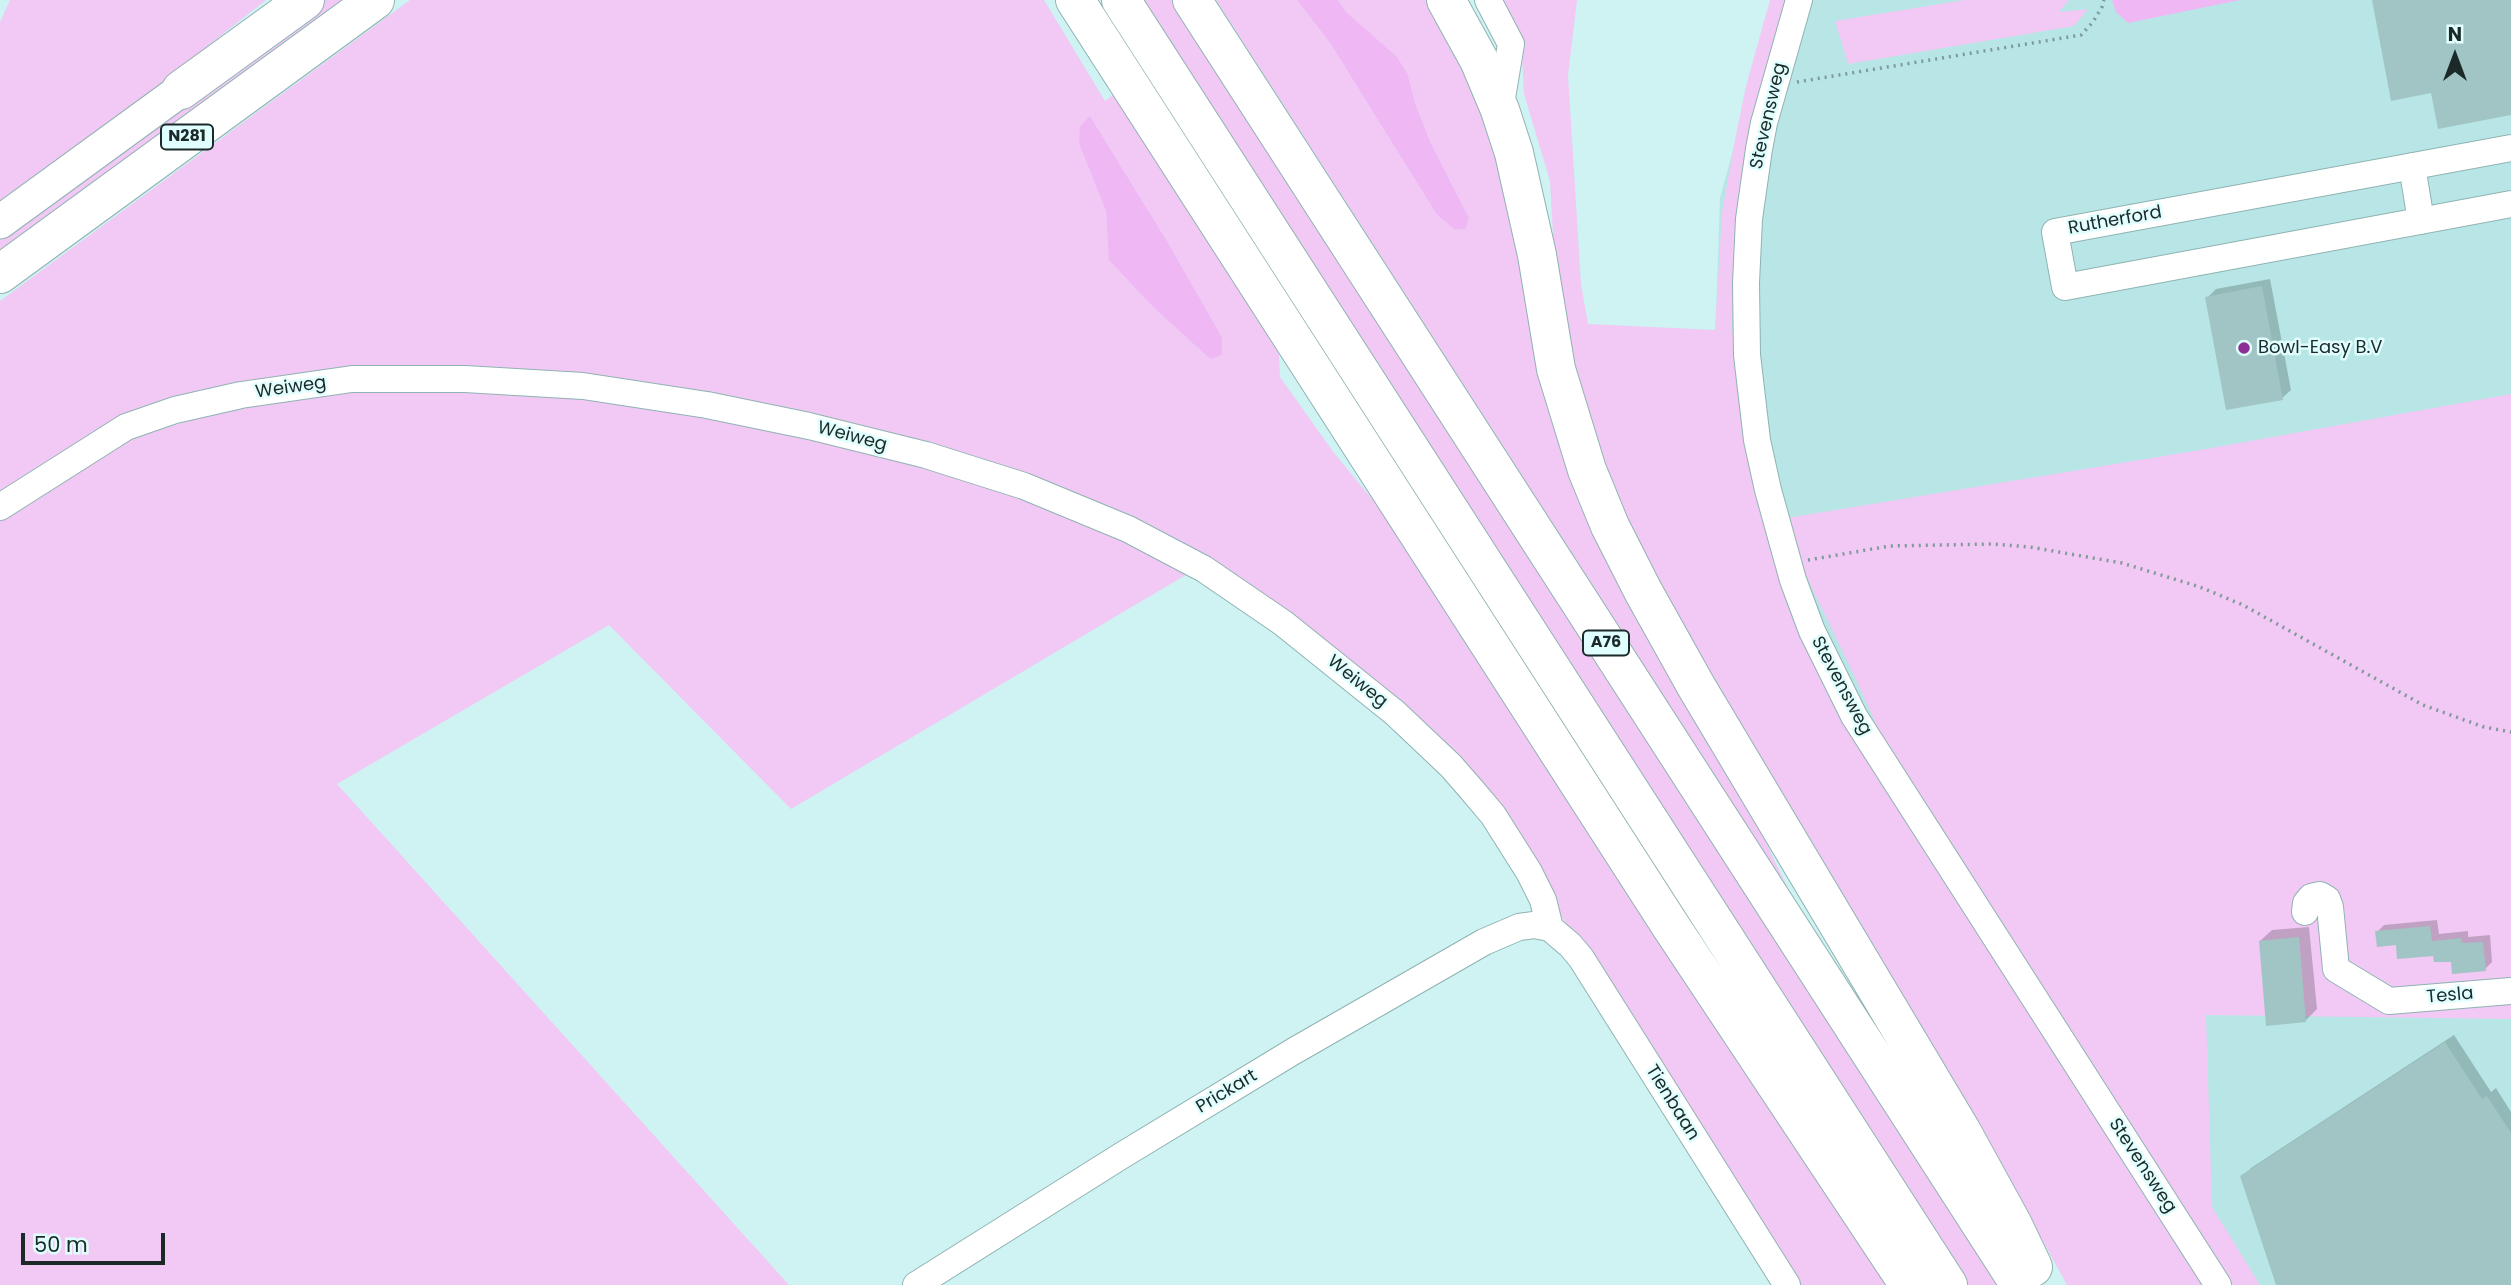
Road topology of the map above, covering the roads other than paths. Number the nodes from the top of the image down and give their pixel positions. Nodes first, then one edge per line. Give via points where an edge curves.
1 (305, 0) edge
2 (375, 0) edge
3 (1075, 0) edge
4 (1121, 0) edge
5 (1192, 0) edge
6 (1446, 0) edge
7 (1488, 0) edge
8 (1799, 0) edge
9 (181, 90) joint
10 (1500, 110) junction
11 (2511, 148) edge
12 (2412, 166) junction
13 (2511, 204) edge
14 (2421, 221) junction
15 (0, 222) edge
16 (0, 274) edge
17 (0, 507) edge
18 (2305, 912) dead end
19 (1549, 928) junction
20 (2511, 991) edge
21 (916, 1285) edge
22 (1787, 1285) edge
23 (1909, 1285) edge
24 (1948, 1285) edge
25 (2021, 1285) edge
26 (2042, 1285) edge
27 (2218, 1285) edge

1 - 9 highway, N281
2 - 16 highway, N281
3 - 23 highway via 1670,925
4 - 24 highway
5 - 25 highway, A76
6 - 10 highway
7 - 10 street via 1511,44
8 - 27 street, Stevensweg via 1762,136 1749,219 1746,318 1756,440 1788,565 1812,631 1854,716
9 - 15 main road, N281
10 - 26 highway via 1522,184 1556,369 1587,470 1610,526 1696,686 1962,1132
11 - 12 street, Rutherford
12 - 14 street
12 - 14 street, Rutherford via 2055,232 2065,287
13 - 14 street, Rutherford
17 - 19 street, Weiweg via 126,427 241,395 352,379 583,386 809,426 926,456 1024,486 1128,529 1204,569 1283,623 1395,713 1451,766 1493,815 1530,872 1544,900
18 - 20 street, Tesla via 2311,897 2327,899 2336,969 2389,1001
19 - 21 street, Prickart via 1519,928 1484,942 1133,1149
19 - 22 street, Tienbaan via 1581,958

